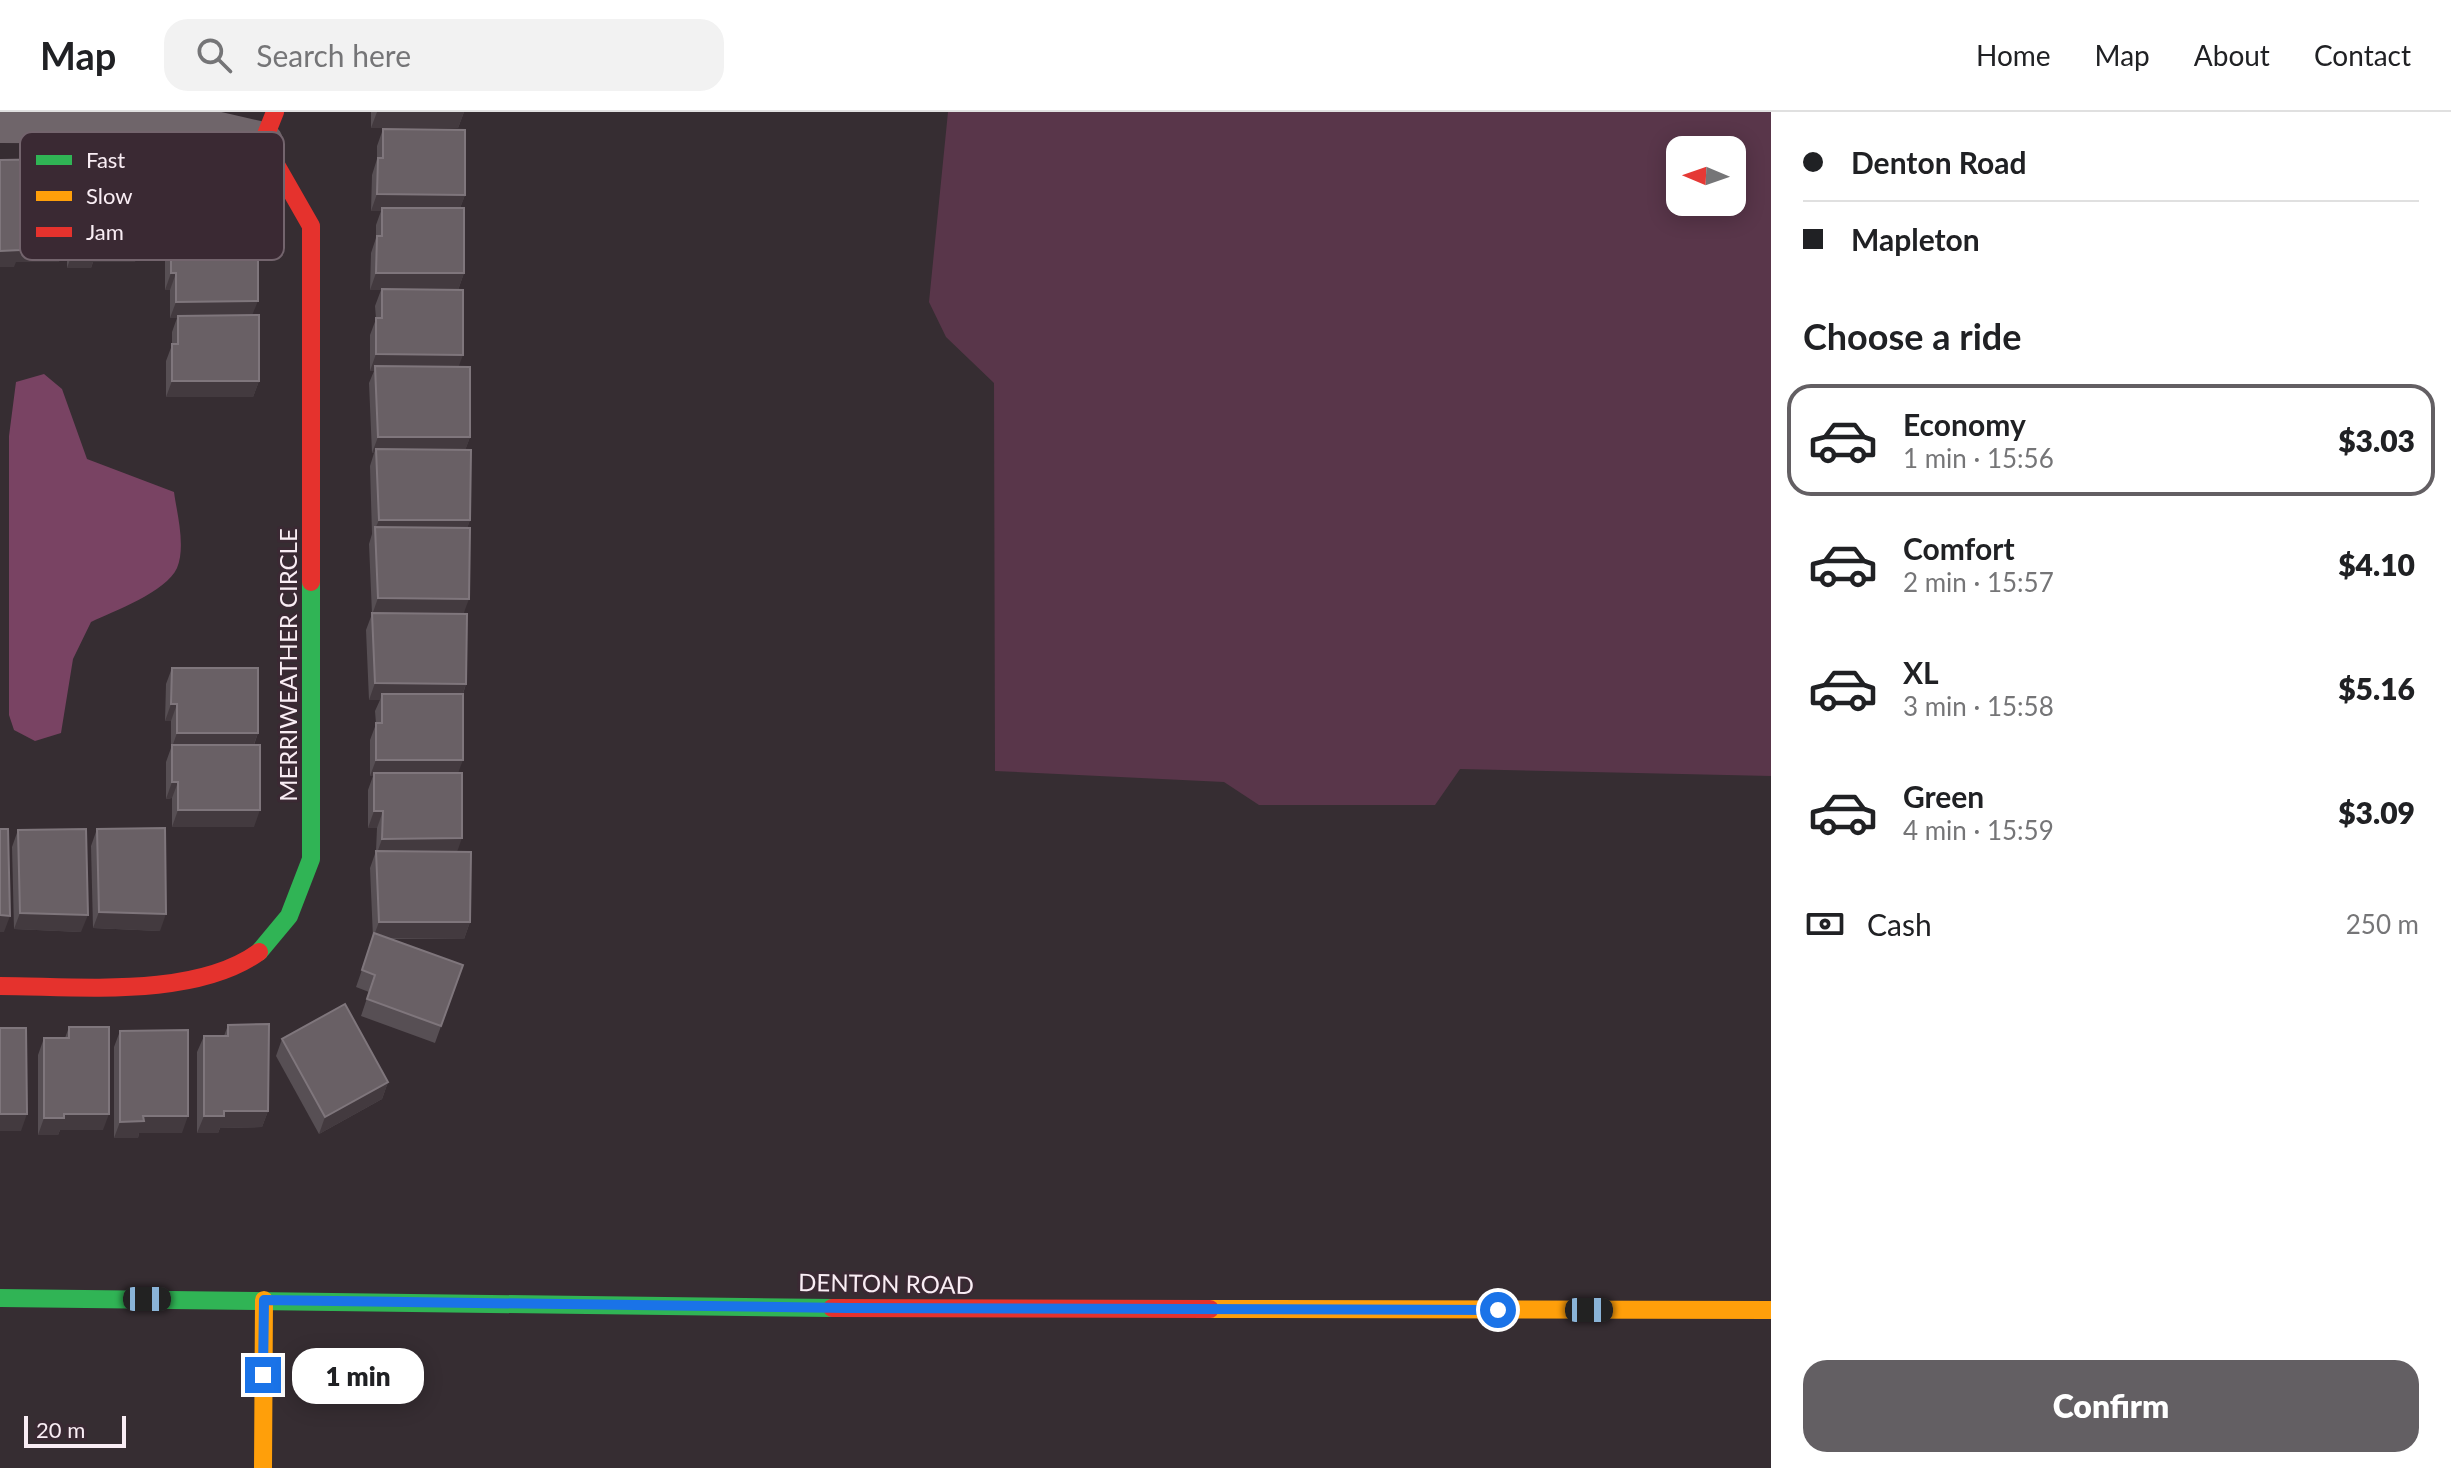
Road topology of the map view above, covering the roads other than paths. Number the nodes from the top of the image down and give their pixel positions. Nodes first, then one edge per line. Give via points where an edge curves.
1 (0, 123) edge
2 (269, 127) edge
3 (284, 162) edge
4 (0, 986) edge
5 (0, 1298) edge
6 (264, 1300) junction
7 (1771, 1310) edge
8 (263, 1468) edge

1 - 2 street
3 - 4 street, MERRIWEATHER CIRCLE via 311,226 311,859 302,892 266,948 233,967 172,983
5 - 6 street, DENTON ROAD
6 - 7 street, DENTON ROAD via 846,1308
6 - 8 street

